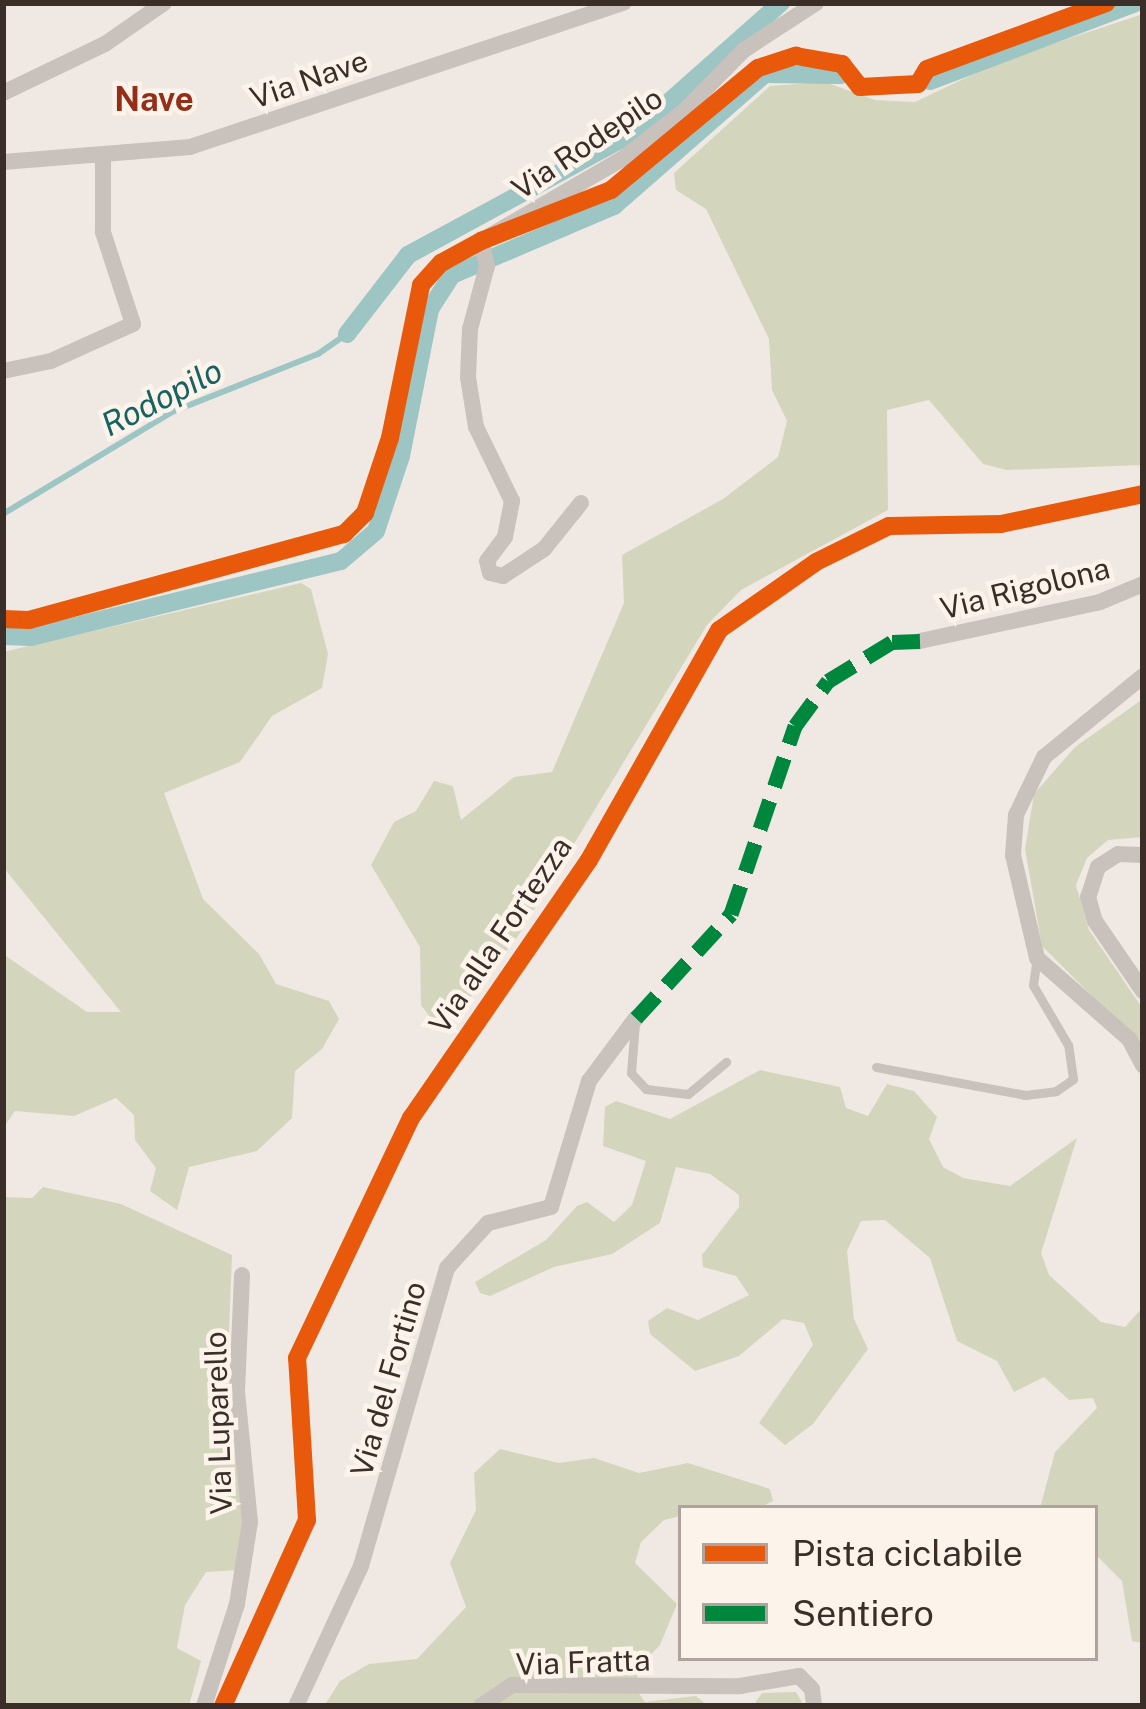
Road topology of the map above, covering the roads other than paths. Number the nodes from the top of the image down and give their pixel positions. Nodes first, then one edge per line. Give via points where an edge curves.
1 (164, 3) edge
2 (624, 3) edge
3 (816, 3) edge
4 (3, 93) edge
5 (103, 154) junction
6 (3, 163) edge
7 (3, 371) edge
8 (1143, 494) edge
9 (581, 503) dead end
10 (1143, 584) edge
11 (920, 641) dead end
12 (1143, 676) edge
13 (1143, 855) edge
14 (1036, 958) junction
15 (1143, 991) edge
16 (635, 1018) joint
17 (726, 1062) dead end
18 (1143, 1064) edge
19 (876, 1067) dead end
20 (242, 1275) dead end
21 (204, 1706) edge
22 (223, 1706) edge
23 (296, 1706) edge
24 (481, 1706) edge
25 (814, 1706) edge

1 - 4 street via 104,44
2 - 5 street, Via Nave via 190,147
3 - 9 street, Via Rodepilo via 744,50 622,159 482,241 468,376 476,427 512,501 505,537 487,561 490,573 502,576 544,549
5 - 6 street, Via Nave
5 - 7 street via 103,232 133,324 52,361
8 - 22 street, Via alla Fortezza via 1001,524 889,526 816,562 719,630 589,860 411,1118 297,1358 308,1520
10 - 11 street, Via Rigolona via 1100,602
12 - 14 street via 1078,724 1026,784 1013,855
13 - 15 street via 1118,854 1098,867 1088,897 1095,921
14 - 18 street via 1130,1039
14 - 19 lane via 1034,986 1068,1045 1073,1079 1024,1095
16 - 17 lane, Via del Fortino via 631,1073 646,1089 688,1094
16 - 23 street, Via del Fortino via 590,1081 551,1207 488,1223 447,1268 362,1566
20 - 21 street, Via Luparello via 237,1390 250,1522 237,1604
24 - 25 street, Via Fratta via 512,1685 740,1686 799,1676 812,1688

